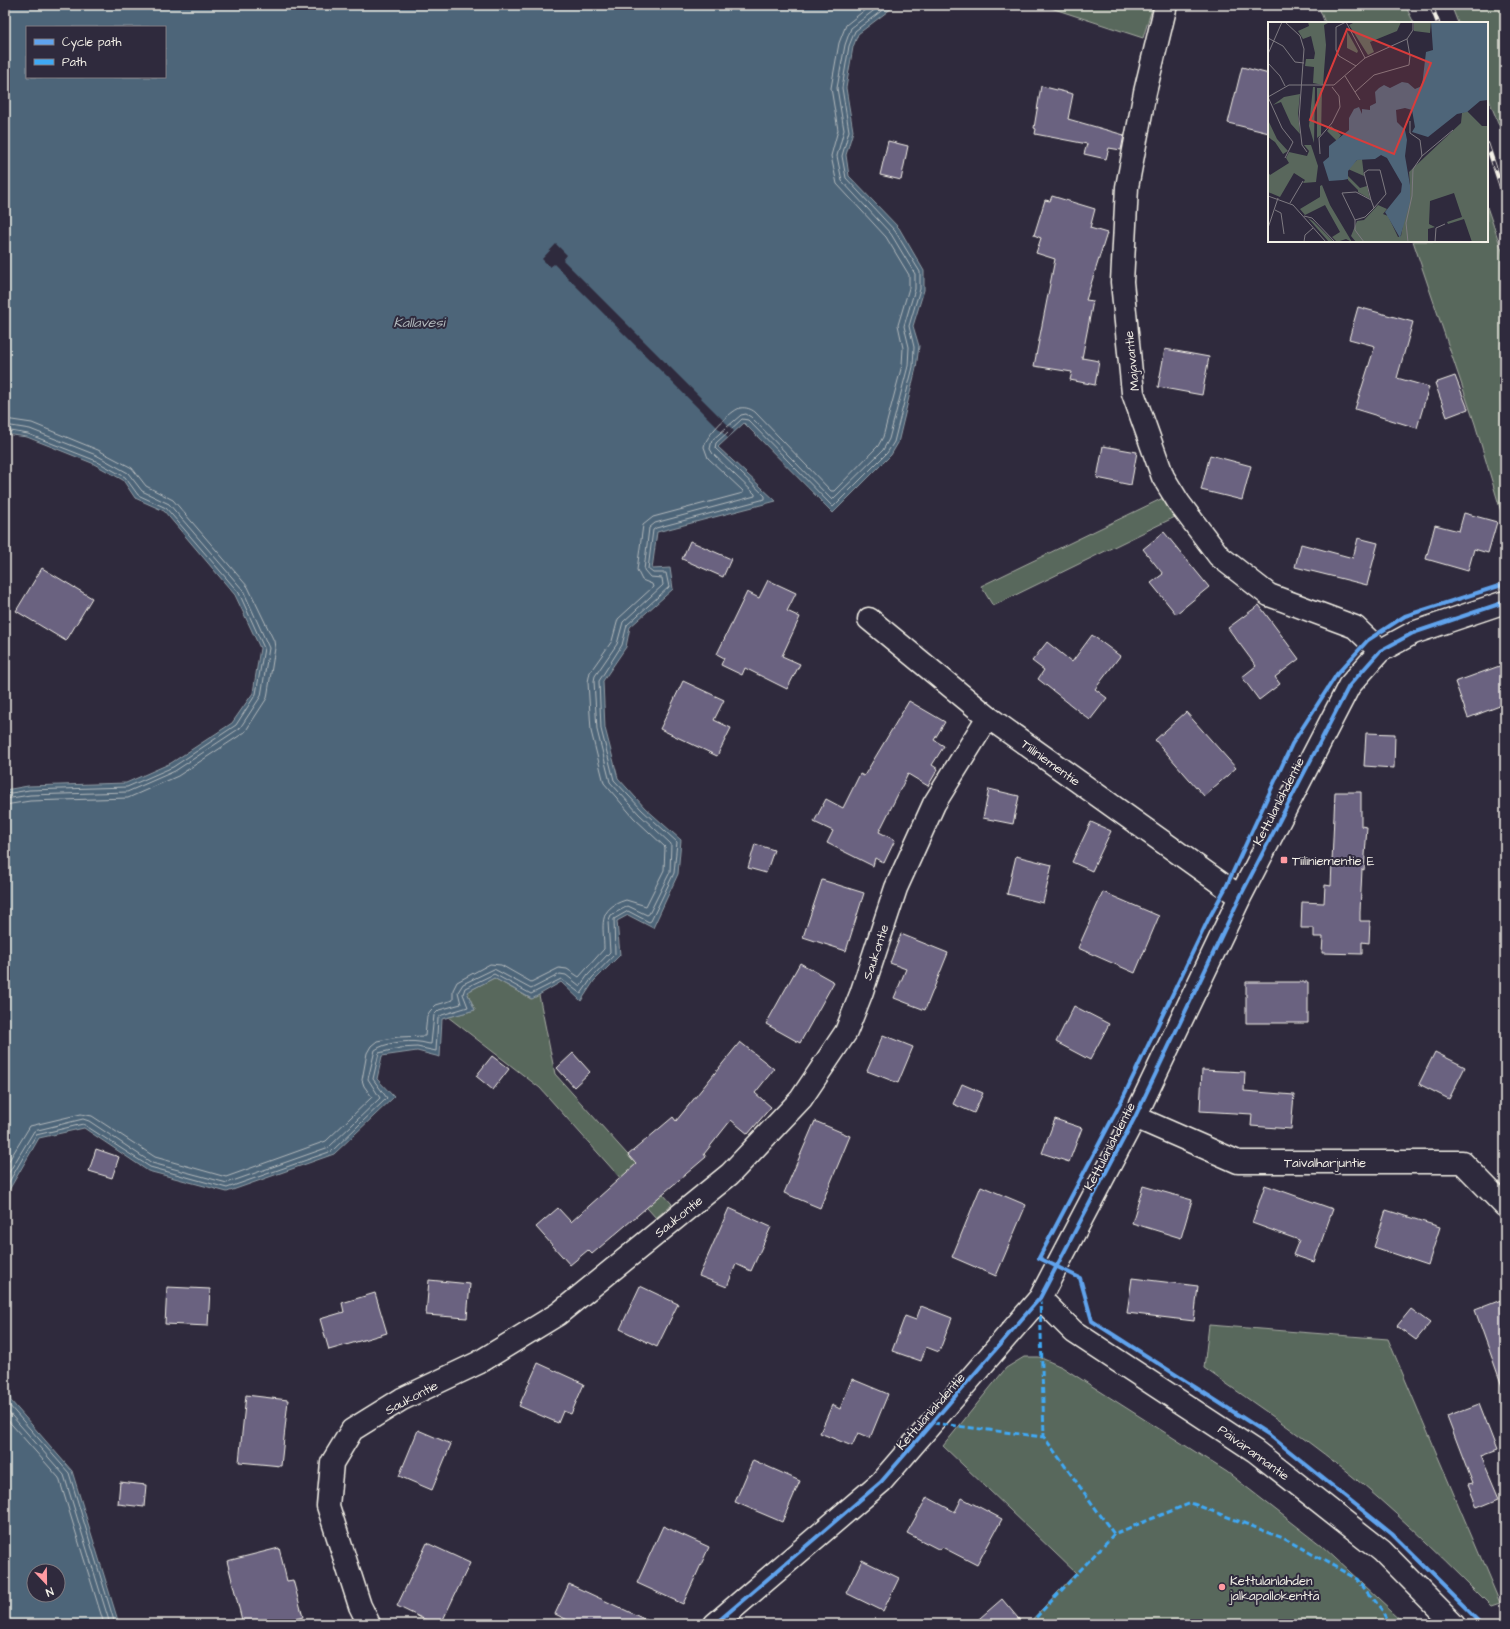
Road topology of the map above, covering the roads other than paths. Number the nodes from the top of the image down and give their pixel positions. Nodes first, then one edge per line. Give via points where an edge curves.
1 (1166, 5) edge
2 (1505, 602) edge
3 (869, 619) dead end
4 (1380, 651) junction
5 (988, 717) junction
6 (1240, 897) junction
7 (1135, 1117) junction
8 (1505, 1206) edge
9 (1040, 1298) junction
10 (369, 1624) edge
11 (715, 1624) edge
12 (1454, 1624) edge

1 - 4 street, Majavantie via 1145,92 1127,187 1122,282 1133,393 1163,477 1219,556 1269,595 1355,627
2 - 4 street, Kettulanlahdentie via 1414,633
3 - 5 street, Tiiliniementie
4 - 6 street, Kettulanlahdentie via 1349,686
5 - 6 street, Tiiliniementie
5 - 10 street, Saukontie via 934,804 899,881 846,1032 801,1099 730,1174 558,1314 478,1363 402,1399 352,1430 332,1463 328,1506 360,1606
6 - 7 street, Kettulanlahdentie
7 - 8 street, Taivalharjuntie via 1238,1162 1462,1162
7 - 9 street, Kettulanlahdentie
9 - 11 street, Kettulanlahdentie via 881,1482
9 - 12 street, Päivärannantie via 1074,1332 1255,1451 1382,1551

